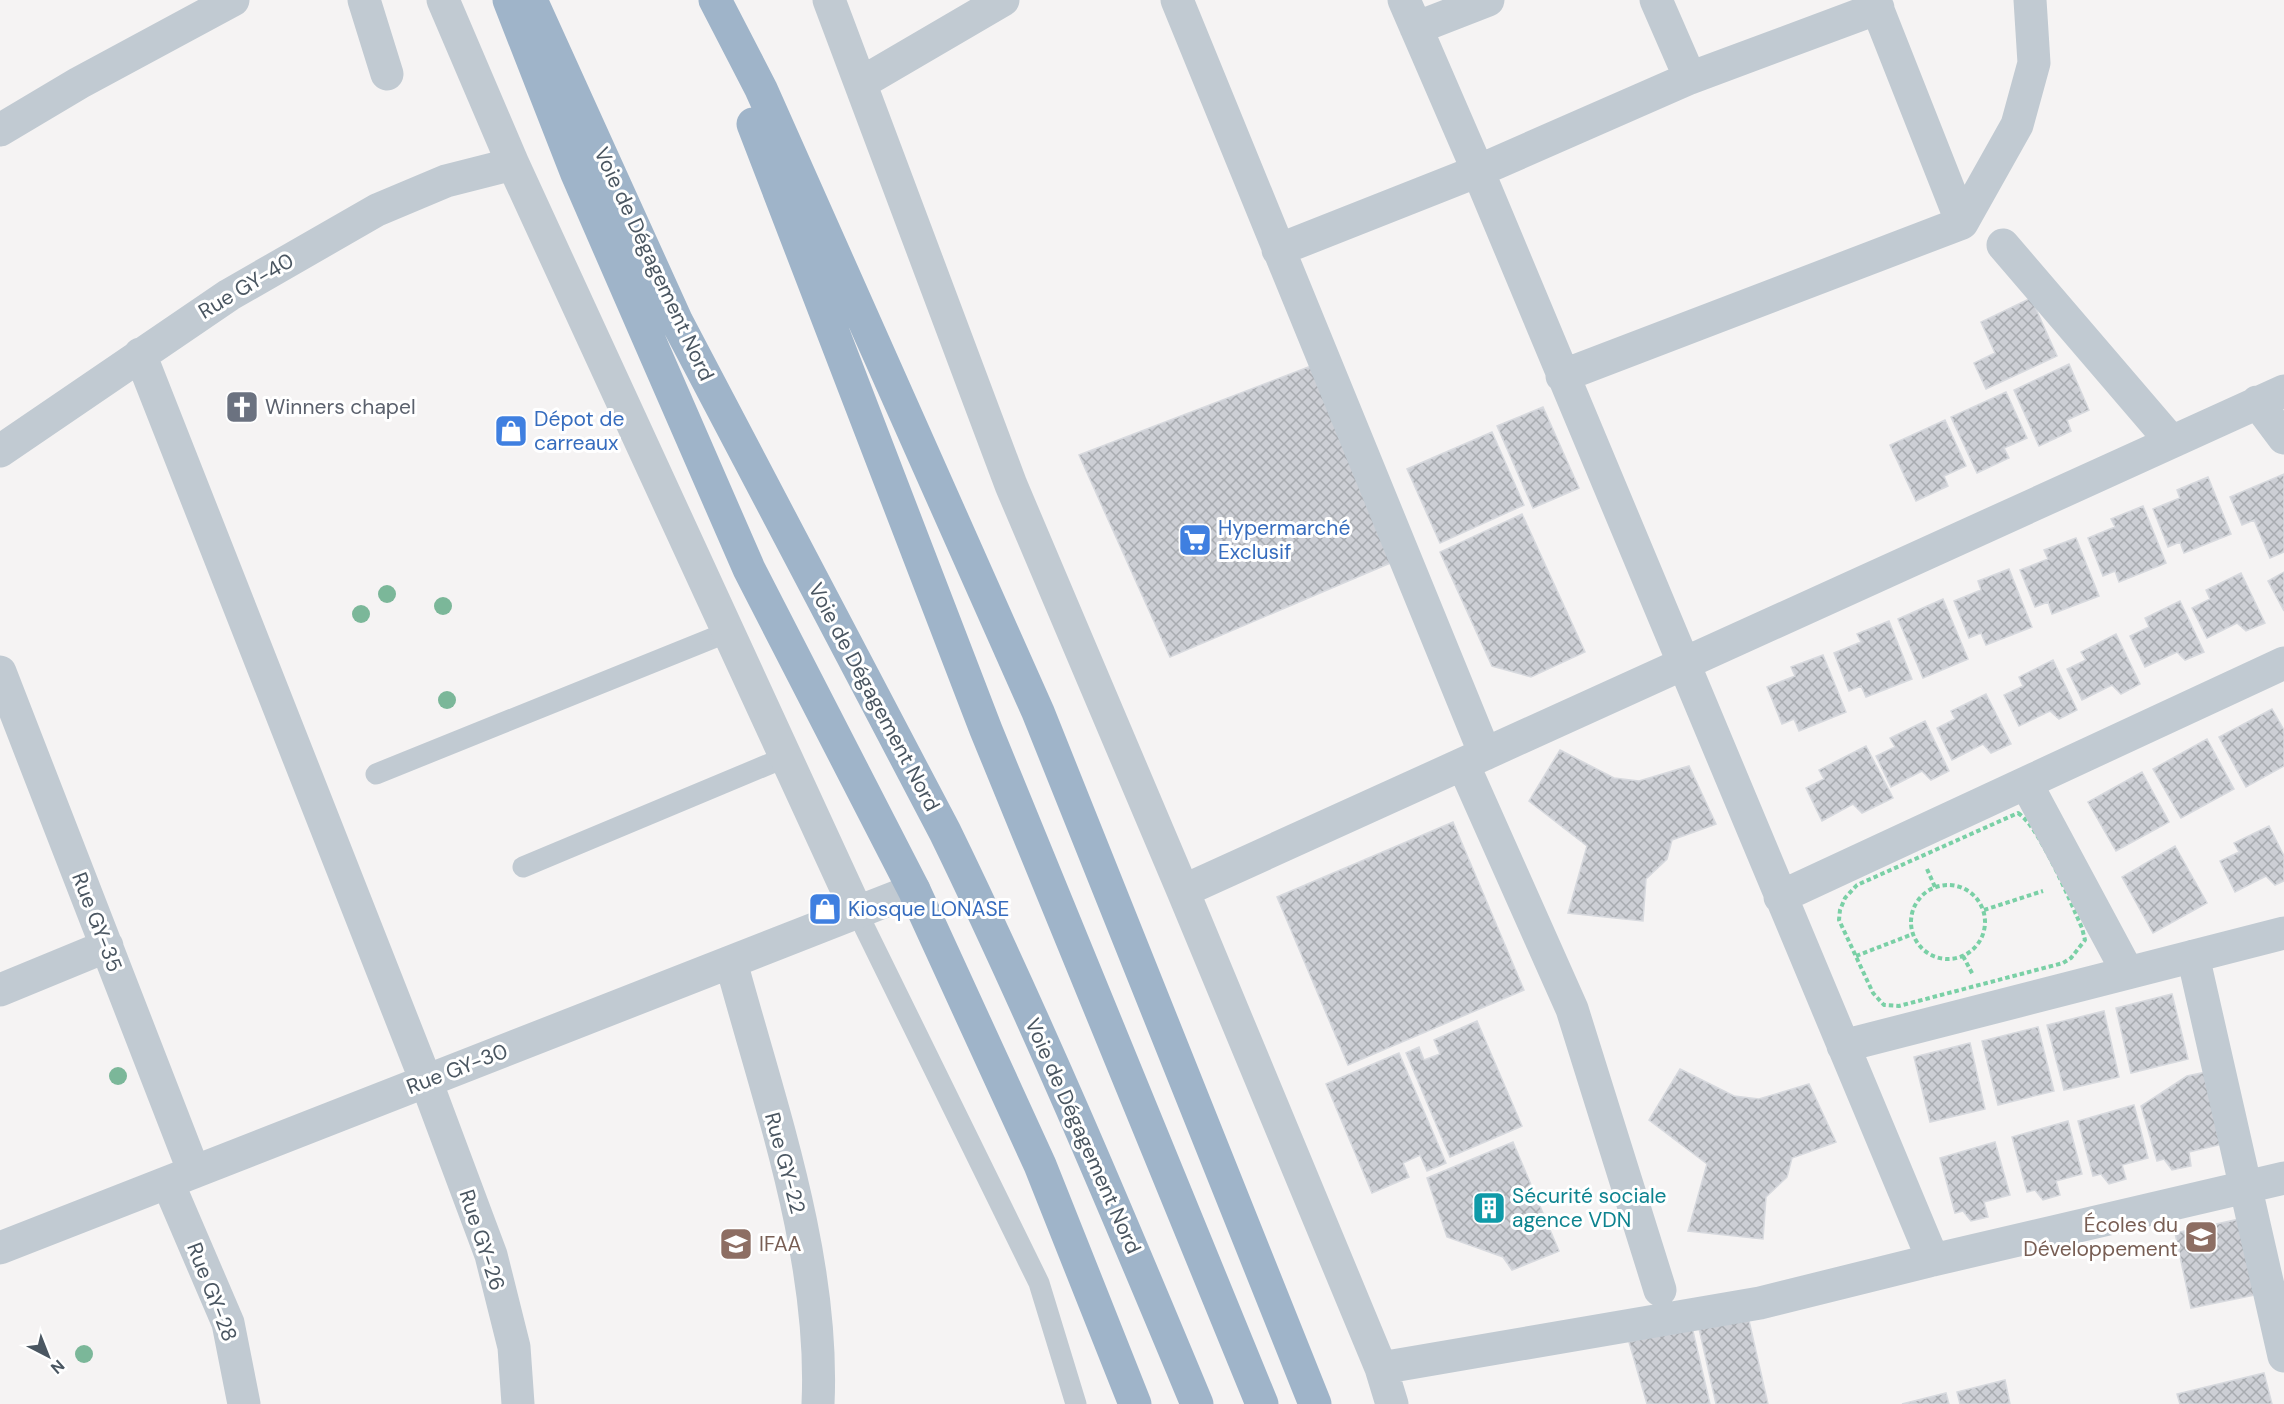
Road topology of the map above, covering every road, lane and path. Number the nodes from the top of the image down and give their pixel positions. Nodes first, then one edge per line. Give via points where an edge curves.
1 (233, 0) edge
2 (364, 0) edge
3 (443, 0) edge
4 (509, 0) edge
5 (531, 0) edge
6 (706, 0) edge
7 (715, 0) edge
8 (829, 0) edge
9 (1003, 0) edge
10 (1177, 0) edge
11 (1488, 0) edge
12 (1656, 0) edge
13 (2030, 0) edge
14 (1876, 4) edge
15 (1410, 14) edge
16 (387, 74) dead end
17 (1690, 78) junction
18 (861, 83) junction
19 (0, 130) edge
20 (513, 164) junction
21 (1478, 171) junction
22 (1962, 223) junction
23 (2003, 245) dead end
24 (1278, 250) junction
25 (140, 354) junction
26 (1562, 376) junction
27 (2270, 396) edge
28 (2284, 438) edge
29 (2171, 441) junction
30 (0, 451) edge
31 (728, 632) junction
32 (2284, 663) edge
33 (1683, 664) junction
34 (0, 672) edge
35 (786, 757) junction
36 (1474, 759) junction
37 (376, 774) dead end
38 (2025, 783) junction
39 (523, 867) dead end
40 (2062, 884) junction
41 (914, 890) junction
42 (1183, 891) junction
43 (1780, 897) junction
44 (1984, 910) junction
45 (857, 912) junction
46 (2284, 933) edge
47 (1913, 934) junction
48 (107, 946) junction
49 (1856, 956) junction
50 (1963, 956) junction
51 (2193, 956) junction
52 (731, 962) junction
53 (2128, 973) junction
54 (1977, 984) junction
55 (0, 990) edge
56 (1843, 1046) junction
57 (426, 1081) junction
58 (182, 1177) junction
59 (2284, 1178) edge
60 (2246, 1188) junction
61 (0, 1248) edge
62 (1933, 1260) junction
63 (1659, 1290) dead end
64 (2284, 1356) edge
65 (1380, 1368) junction
66 (244, 1404) edge
67 (519, 1404) edge
68 (818, 1404) edge
69 (1076, 1404) edge
70 (1135, 1404) edge
71 (1197, 1404) edge
72 (1262, 1404) edge
73 (1315, 1404) edge
74 (1392, 1404) edge

1 - 19 street
2 - 16 street
3 - 20 street
4 - 41 highway via 577,174 749,569
5 - 71 highway, Voie de Dégagement Nord via 677,322 982,908
6 - 72 highway via 986,730
7 - 73 highway via 760,89 1038,712
8 - 18 street
9 - 18 street
10 - 24 street
11 - 15 street
12 - 17 street
13 - 22 street via 2034,63 2017,125
14 - 17 street
14 - 22 street
15 - 21 street
17 - 21 street
18 - 42 street via 1011,485
20 - 25 street, Rue GY-40 via 446,181 377,210 228,294
20 - 31 street
21 - 24 street
21 - 26 street
22 - 26 street
23 - 29 street
24 - 36 street
25 - 30 street, Rue GY-40
25 - 57 street, Rue GY-26
26 - 33 street
27 - 28 street
27 - 29 street
29 - 33 street
31 - 35 street
31 - 37 lane
32 - 38 street
33 - 36 street
33 - 43 street
34 - 48 street, Rue GY-35
35 - 39 lane
35 - 45 street
36 - 42 street
36 - 63 street via 1572,1010
38 - 43 street
38 - 53 street
40 - 44 path
40 - 49 path via 2025,818 2018,813 2006,816 1857,885 1845,898 1839,920
40 - 54 path via 2082,928 2085,940 2079,949 2063,963
41 - 45 street, Rue GY-30
41 - 70 highway via 1040,1165
42 - 65 street
43 - 56 street
44 - 47 path via 1970,891 1946,885 1935,887 1917,901 1911,922
44 - 50 path via 1980,942
45 - 52 street, Rue GY-30
45 - 69 lane via 1039,1283
46 - 51 street
47 - 49 path
47 - 50 path via 1918,945 1939,958
48 - 55 street
48 - 58 street, Rue GY-35
49 - 54 path via 1873,993 1884,1005 1899,1006
50 - 54 path
51 - 53 street
51 - 60 street
52 - 57 street, Rue GY-30
52 - 68 street, Rue GY-22 via 801,1220 820,1364
53 - 56 street
56 - 62 street
57 - 58 street, Rue GY-30
57 - 67 street, Rue GY-26 via 491,1255 514,1347
58 - 61 street, Rue GY-30
58 - 66 street, Rue GY-28 via 228,1323
59 - 60 street
60 - 62 street
60 - 64 street
62 - 65 street via 1760,1303
65 - 74 street

